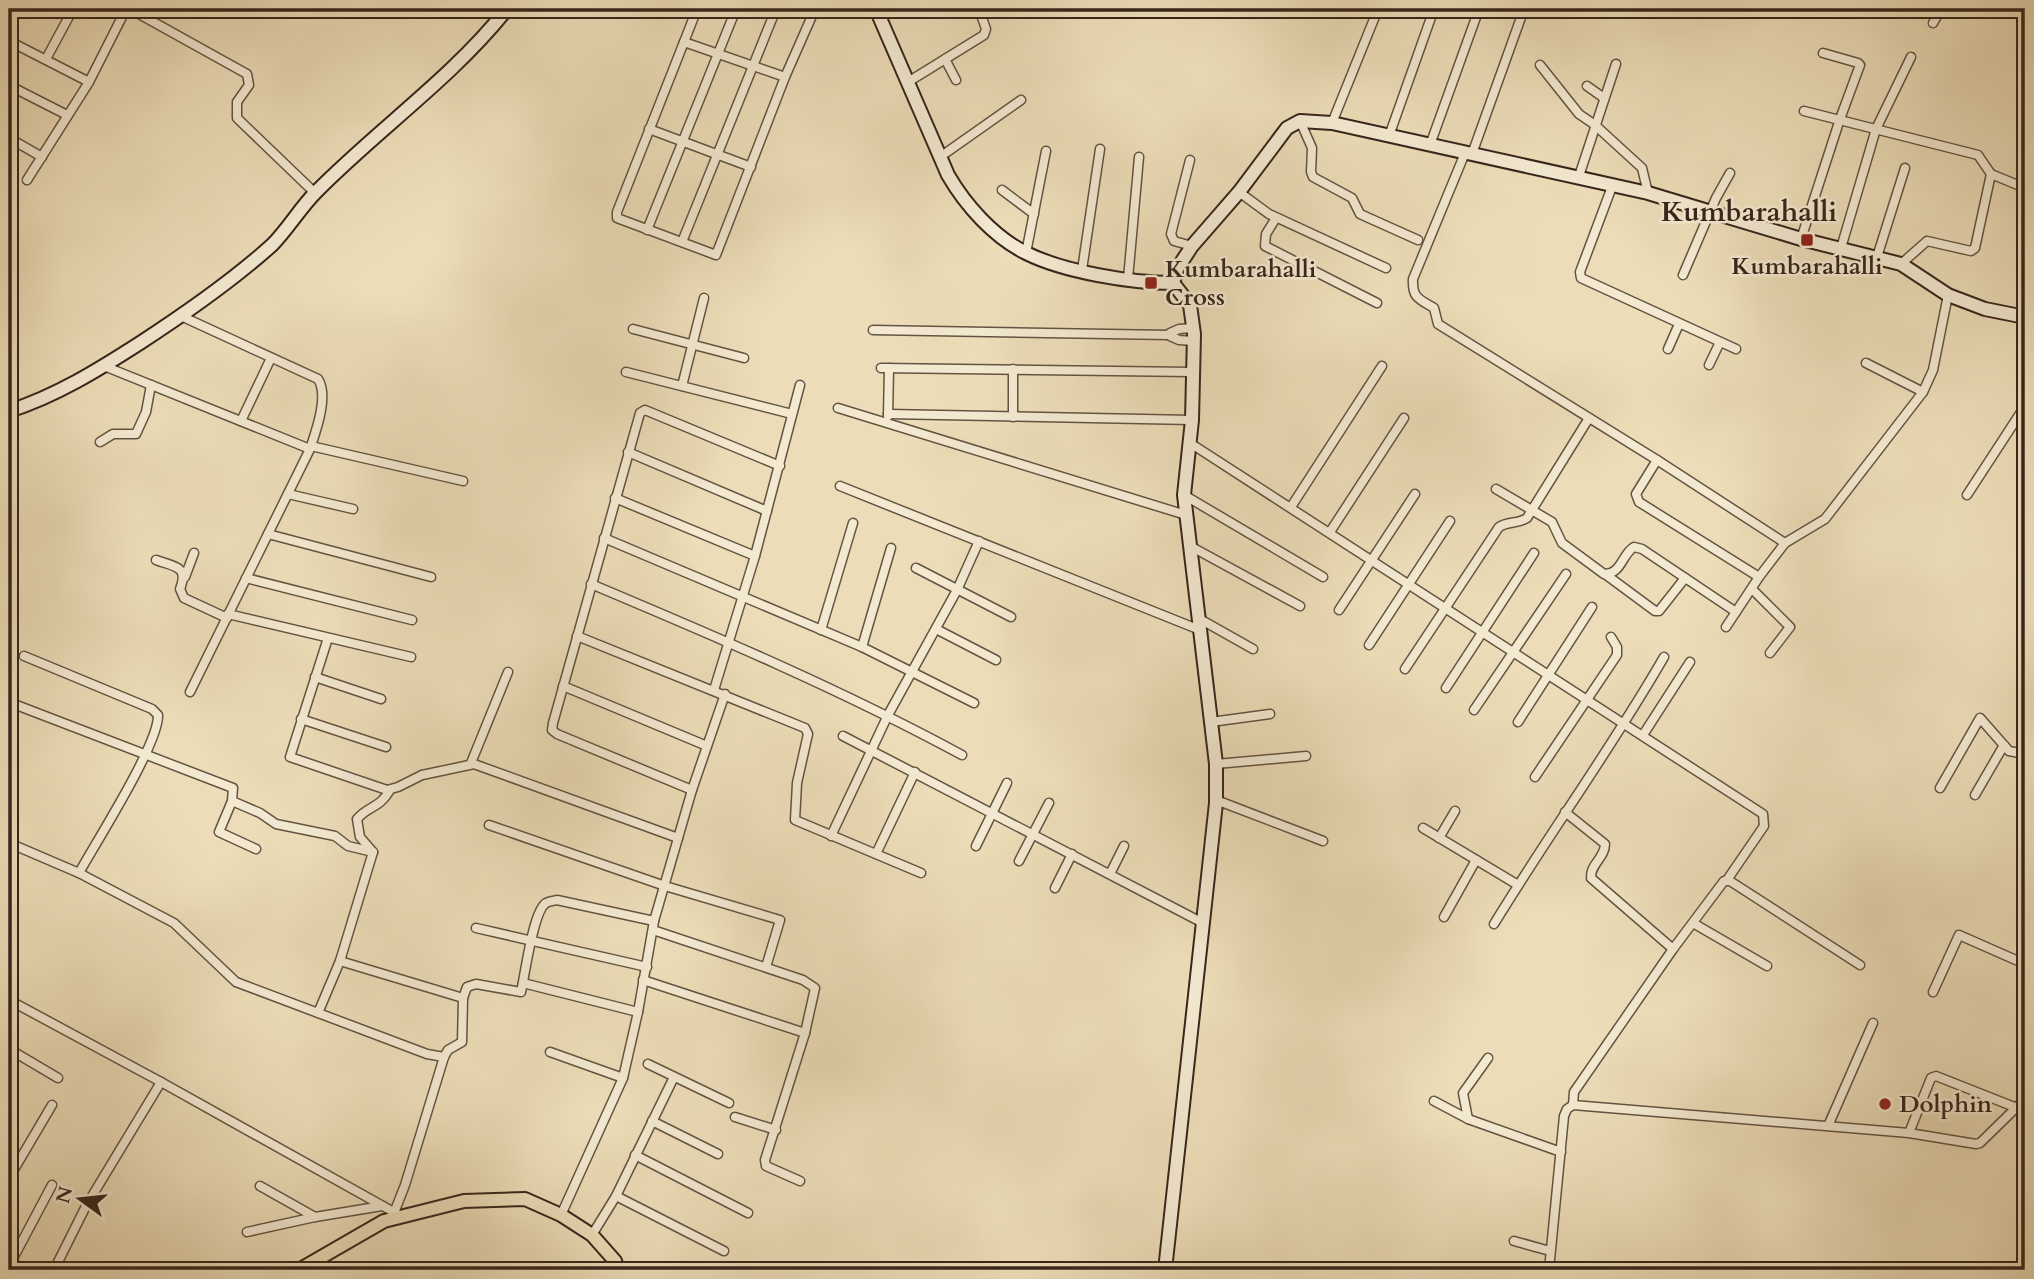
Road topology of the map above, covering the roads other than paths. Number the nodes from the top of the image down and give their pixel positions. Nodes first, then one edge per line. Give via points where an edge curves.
1 (12, 9) edge
2 (73, 9) edge
3 (128, 9) edge
4 (506, 9) edge
5 (697, 9) edge
6 (736, 9) edge
7 (776, 9) edge
8 (815, 9) edge
9 (876, 9) edge
10 (979, 9) edge
11 (1378, 9) edge
12 (1434, 9) edge
13 (1479, 9) edge
14 (1524, 9) edge
15 (1941, 9) edge
16 (9, 15) edge
17 (1933, 23) dead end
18 (9, 41) edge
19 (684, 42) junction
20 (717, 53) junction
21 (1823, 53) dead end
22 (1911, 57) dead end
23 (46, 59) junction
24 (945, 59) junction
25 (1616, 64) dead end
26 (1540, 65) dead end
27 (751, 66) junction
28 (785, 77) junction
29 (956, 80) dead end
30 (89, 82) junction
31 (908, 82) junction
32 (1587, 86) dead end
33 (14, 88) dead end
34 (1604, 98) junction
35 (1021, 100) dead end
36 (1804, 111) dead end
37 (67, 116) junction
38 (1840, 119) junction
39 (1300, 121) junction
40 (1332, 123) junction
41 (1595, 125) junction
42 (649, 129) junction
43 (1876, 129) junction
44 (1389, 136) junction
45 (9, 138) edge
46 (683, 142) junction
47 (1430, 145) junction
48 (1100, 149) dead end
49 (1046, 151) dead end
50 (1469, 153) junction
51 (718, 154) junction
52 (42, 157) junction
53 (940, 157) junction
54 (1139, 157) dead end
55 (1190, 160) dead end
56 (751, 167) junction
57 (1905, 169) dead end
58 (1730, 173) dead end
59 (1991, 174) junction
60 (1579, 176) junction
61 (27, 180) dead end
62 (1613, 184) junction
63 (2025, 188) edge
64 (1002, 190) dead end
65 (1239, 192) junction
66 (1648, 192) junction
67 (315, 193) junction
68 (1710, 212) junction
69 (1034, 214) junction
70 (1276, 218) junction
71 (647, 230) junction
72 (1801, 239) junction
73 (1418, 240) dead end
74 (682, 242) junction
75 (1192, 246) junction
76 (1841, 248) junction
77 (1026, 253) junction
78 (1877, 257) junction
79 (1901, 264) junction
80 (1386, 268) dead end
81 (1082, 270) junction
82 (1683, 275) dead end
83 (1128, 279) junction
84 (1173, 283) junction
85 (1948, 295) junction
86 (704, 299) dead end
87 (1377, 303) dead end
88 (181, 316) junction
89 (2025, 317) edge
90 (1679, 324) junction
91 (633, 329) dead end
92 (873, 330) dead end
93 (1194, 334) junction
94 (1720, 342) junction
95 (692, 345) junction
96 (1668, 349) dead end
97 (1736, 349) dead end
98 (271, 358) junction
99 (744, 358) dead end
100 (1866, 363) dead end
101 (1709, 365) dead end
102 (104, 366) junction
103 (1382, 366) dead end
104 (1013, 369) junction
105 (626, 372) dead end
106 (1192, 372) junction
107 (151, 385) junction
108 (800, 385) dead end
109 (682, 386) junction
110 (1923, 392) junction
111 (2025, 406) edge
112 (838, 408) dead end
113 (9, 411) edge
114 (792, 414) junction
115 (1013, 417) junction
116 (888, 418) junction
117 (1404, 418) dead end
118 (1589, 418) junction
119 (1192, 420) junction
120 (241, 421) junction
121 (100, 442) dead end
122 (1190, 443) junction
123 (311, 447) junction
124 (628, 452) junction
125 (1657, 460) junction
126 (780, 466) junction
127 (463, 481) dead end
128 (840, 486) dead end
129 (1496, 489) dead end
130 (288, 494) junction
131 (1415, 494) dead end
132 (1184, 495) junction
133 (1967, 495) dead end
134 (615, 498) junction
135 (1291, 507) junction
136 (353, 509) dead end
137 (1532, 509) junction
138 (767, 511) junction
139 (1186, 515) junction
140 (1450, 521) dead end
141 (853, 523) dead end
142 (1330, 532) junction
143 (268, 534) junction
144 (604, 538) junction
145 (979, 541) junction
146 (1786, 543) junction
147 (1190, 546) junction
148 (891, 548) dead end
149 (194, 553) dead end
150 (1534, 553) dead end
151 (755, 556) junction
152 (1372, 560) junction
153 (156, 561) dead end
154 (916, 568) dead end
155 (1566, 574) dead end
156 (1604, 574) junction
157 (185, 577) junction
158 (430, 577) dead end
159 (1323, 577) dead end
160 (1759, 577) junction
161 (246, 578) junction
162 (1685, 578) junction
163 (1409, 583) junction
164 (592, 584) junction
165 (1752, 589) junction
166 (957, 590) junction
167 (741, 598) junction
168 (1300, 606) dead end
169 (1445, 606) junction
170 (1592, 607) dead end
171 (1339, 610) dead end
172 (1735, 612) junction
173 (228, 616) junction
174 (1011, 617) dead end
175 (412, 620) dead end
176 (1199, 624) junction
177 (1726, 627) dead end
178 (936, 629) junction
179 (821, 630) junction
180 (1482, 631) junction
181 (577, 636) junction
182 (1611, 637) dead end
183 (328, 638) junction
184 (728, 642) junction
185 (1369, 645) dead end
186 (862, 647) junction
187 (1253, 649) dead end
188 (1512, 651) junction
189 (1770, 653) dead end
190 (24, 656) dead end
191 (411, 657) dead end
192 (1664, 657) dead end
193 (996, 660) dead end
194 (1690, 662) dead end
195 (1405, 669) dead end
196 (508, 672) dead end
197 (913, 672) junction
198 (1548, 675) junction
199 (315, 677) junction
200 (563, 686) junction
201 (1446, 688) dead end
202 (714, 690) junction
203 (190, 692) dead end
204 (725, 694) junction
205 (381, 699) dead end
206 (1587, 700) junction
207 (11, 703) dead end
208 (974, 703) dead end
209 (1474, 710) dead end
210 (1270, 714) dead end
211 (888, 715) junction
212 (301, 719) junction
213 (1211, 722) junction
214 (1518, 722) dead end
215 (1625, 724) junction
216 (1643, 735) junction
217 (843, 736) dead end
218 (707, 746) junction
219 (386, 747) dead end
220 (2007, 748) junction
221 (873, 750) junction
222 (2025, 754) edge
223 (145, 755) junction
224 (962, 755) dead end
225 (1307, 756) dead end
226 (471, 763) junction
227 (1216, 764) junction
228 (915, 772) junction
229 (1535, 778) dead end
230 (1007, 783) dead end
231 (1940, 788) dead end
232 (390, 790) junction
233 (692, 790) junction
234 (1975, 794) dead end
235 (1216, 800) junction
236 (232, 801) junction
237 (1049, 803) dead end
238 (1455, 811) dead end
239 (1565, 812) junction
240 (993, 813) junction
241 (489, 825) dead end
242 (1423, 828) dead end
243 (1034, 834) junction
244 (831, 836) junction
245 (678, 838) junction
246 (1439, 838) junction
247 (1323, 841) dead end
248 (9, 843) edge
249 (976, 846) dead end
250 (1124, 846) dead end
251 (256, 849) dead end
252 (373, 852) junction
253 (1072, 854) junction
254 (876, 855) junction
255 (1476, 860) junction
256 (1019, 861) dead end
257 (79, 873) junction
258 (921, 873) dead end
259 (1110, 874) junction
260 (1727, 880) junction
261 (1518, 885) junction
262 (665, 886) junction
263 (1055, 888) dead end
264 (1444, 917) dead end
265 (1203, 923) junction
266 (1494, 923) dead end
267 (1693, 923) junction
268 (653, 926) junction
269 (476, 928) dead end
270 (531, 939) junction
271 (1674, 949) junction
272 (340, 961) junction
273 (2025, 964) edge
274 (1860, 965) dead end
275 (1767, 966) dead end
276 (647, 967) junction
277 (766, 967) junction
278 (643, 980) junction
279 (523, 983) junction
280 (1933, 992) dead end
281 (463, 998) junction
282 (9, 1000) edge
283 (638, 1012) junction
284 (318, 1013) junction
285 (1873, 1023) dead end
286 (805, 1033) junction
287 (9, 1049) edge
288 (550, 1052) dead end
289 (444, 1057) junction
290 (1488, 1058) dead end
291 (648, 1064) dead end
292 (674, 1077) junction
293 (58, 1078) dead end
294 (624, 1078) junction
295 (161, 1082) junction
296 (2025, 1099) edge
297 (1434, 1101) dead end
298 (729, 1103) dead end
299 (52, 1105) dead end
300 (1573, 1105) junction
301 (2017, 1108) junction
302 (735, 1117) dead end
303 (1468, 1119) junction
304 (652, 1121) junction
305 (1828, 1126) junction
306 (776, 1130) junction
307 (1909, 1133) junction
308 (1561, 1152) junction
309 (718, 1154) dead end
310 (635, 1155) junction
311 (9, 1178) edge
312 (800, 1181) dead end
313 (52, 1185) dead end
314 (260, 1186) dead end
315 (616, 1196) junction
316 (382, 1206) junction
317 (748, 1213) dead end
318 (397, 1215) junction
319 (561, 1215) junction
320 (316, 1217) junction
321 (247, 1232) dead end
322 (592, 1235) junction
323 (1514, 1241) dead end
324 (724, 1251) dead end
325 (1550, 1251) junction
326 (9, 1266) edge
327 (22, 1270) edge
328 (54, 1270) edge
329 (299, 1270) edge
330 (618, 1270) edge
331 (1165, 1270) edge
332 (1549, 1270) edge

1 - 16 street
2 - 23 street
3 - 30 street
3 - 67 street via 247,74 249,85 237,102 237,118
4 - 67 street via 442,79
5 - 19 street
6 - 20 street
7 - 27 street
8 - 28 street
9 - 31 street
10 - 24 street via 984,34
11 - 40 street
12 - 44 street
13 - 47 street
14 - 50 street
15 - 17 street
18 - 23 street
19 - 20 street
19 - 42 street
20 - 27 street
20 - 46 street
21 - 38 street via 1860,64
22 - 43 street
23 - 30 street
24 - 29 street
24 - 31 street
25 - 34 street
26 - 41 street via 1579,114
27 - 28 street
27 - 51 street
28 - 56 street
30 - 37 street
31 - 53 street
32 - 34 street
33 - 37 street
34 - 41 street
35 - 53 street
36 - 38 street
37 - 52 street
38 - 43 street
38 - 72 street
39 - 40 street
39 - 65 street via 1287,128
39 - 73 street via 1312,148 1313,177 1352,198 1360,214
40 - 44 street
41 - 60 street
41 - 66 street via 1642,167
42 - 46 street
42 - 71 street via 617,212 620,221
43 - 59 street via 1978,155
43 - 76 street
44 - 47 street
45 - 52 street
46 - 51 street
46 - 71 street
47 - 50 street
48 - 81 street
49 - 69 street
50 - 60 street
50 - 118 street via 1412,290 1434,308 1438,324
51 - 56 street
51 - 74 street
52 - 61 street
53 - 77 street via 960,195 1000,235
54 - 83 street
55 - 75 street via 1171,234 1174,241
56 - 74 street via 717,254
57 - 78 street
58 - 68 street
59 - 63 street
59 - 79 street via 1975,248 1971,251 1927,241
60 - 62 street
62 - 66 street
62 - 90 street via 1581,278
64 - 69 street
65 - 70 street
65 - 75 street
66 - 68 street
67 - 88 street via 274,243
68 - 72 street
68 - 82 street
69 - 77 street
70 - 80 street
70 - 87 street via 1265,246
71 - 74 street
72 - 76 street
75 - 84 street
76 - 78 street
77 - 81 street
78 - 79 street
79 - 85 street
81 - 83 street
83 - 84 street
84 - 93 street via 1190,305
85 - 89 street
85 - 110 street via 1933,370
86 - 95 street
88 - 98 street
88 - 102 street
90 - 94 street
90 - 96 street
91 - 95 street
92 - 93 street via 1170,335 1179,329
93 - 106 street
94 - 97 street
94 - 101 street
95 - 99 street
95 - 109 street
98 - 120 street
98 - 123 street via 320,383 319,424
100 - 110 street
102 - 107 street
102 - 113 street via 56,393
103 - 135 street
104 - 106 street
104 - 115 street
104 - 116 street via 885,368
105 - 109 street
106 - 119 street
107 - 120 street
107 - 121 street via 136,434 113,434
108 - 114 street
109 - 114 street
110 - 146 street via 1825,519
111 - 133 street
112 - 116 street
114 - 126 street
115 - 116 street
115 - 119 street
116 - 139 street
117 - 142 street
118 - 125 street
118 - 137 street
119 - 122 street
120 - 123 street
122 - 132 street
122 - 135 street
123 - 127 street
123 - 130 street
124 - 126 street via 639,413 645,411
124 - 134 street
124 - 138 street
125 - 146 street
125 - 160 street via 1636,494 1639,502
126 - 138 street
128 - 145 street
129 - 137 street
130 - 136 street
130 - 143 street
131 - 152 street
132 - 139 street
132 - 159 street
134 - 144 street
134 - 151 street
135 - 142 street
137 - 156 street via 1552,522 1562,543
137 - 169 street via 1521,522 1499,527
138 - 151 street
139 - 147 street
140 - 163 street
141 - 179 street
142 - 152 street
143 - 158 street
143 - 161 street
144 - 164 street
144 - 167 street
145 - 166 street
145 - 176 street
146 - 160 street
147 - 168 street
147 - 176 street
148 - 186 street
149 - 157 street
150 - 180 street
151 - 167 street
152 - 163 street
152 - 171 street
153 - 157 street via 180,569
154 - 166 street
155 - 188 street
156 - 162 street via 1615,571 1634,547
156 - 162 street via 1655,611 1660,611
157 - 173 street via 180,589 184,598
160 - 165 street
161 - 173 street
161 - 175 street
162 - 172 street
163 - 169 street
163 - 185 street
164 - 181 street
164 - 184 street
165 - 172 street
165 - 189 street via 1790,627
166 - 174 street
166 - 178 street
167 - 179 street
167 - 184 street
169 - 180 street
169 - 195 street
170 - 198 street
172 - 177 street
173 - 183 street
173 - 203 street
176 - 187 street
176 - 213 street
178 - 193 street
178 - 197 street
179 - 186 street
180 - 188 street
180 - 201 street
181 - 200 street
181 - 202 street
182 - 206 street via 1617,655
183 - 191 street
183 - 199 street
184 - 202 street
184 - 211 street
186 - 197 street
188 - 198 street
188 - 209 street
190 - 223 street via 156,711 158,723
192 - 215 street
194 - 216 street
196 - 226 street
197 - 208 street
197 - 211 street
198 - 206 street
198 - 214 street
199 - 205 street
199 - 212 street
200 - 218 street
200 - 233 street via 552,730
202 - 204 street
204 - 218 street
204 - 244 street via 807,731 795,819
206 - 215 street
206 - 229 street
207 - 223 street
210 - 213 street
211 - 221 street
211 - 224 street
212 - 219 street
212 - 232 street via 290,757
213 - 227 street
215 - 216 street
215 - 239 street
216 - 260 street via 1763,814 1764,826
217 - 221 street
218 - 233 street
220 - 222 street
220 - 231 street via 1980,718
220 - 234 street
221 - 228 street
221 - 244 street
223 - 236 street via 233,788
223 - 257 street
225 - 227 street
226 - 232 street via 422,775
226 - 245 street
227 - 235 street
228 - 240 street
228 - 254 street
230 - 240 street
232 - 252 street via 382,803 357,819 360,838
233 - 245 street
235 - 247 street
235 - 265 street
236 - 251 street via 219,832
236 - 252 street via 276,824 335,836 348,846
237 - 243 street
238 - 246 street
239 - 261 street
239 - 271 street via 1605,844 1591,878
240 - 243 street
240 - 249 street
241 - 262 street
242 - 246 street
243 - 253 street
243 - 256 street
244 - 254 street
245 - 262 street
246 - 255 street
248 - 257 street
250 - 259 street
252 - 272 street
253 - 259 street
253 - 263 street
254 - 258 street
255 - 261 street
255 - 264 street
257 - 284 street via 174,923 236,982
259 - 265 street
260 - 267 street
260 - 274 street
261 - 266 street
262 - 268 street
262 - 277 street via 780,920
265 - 331 street
267 - 271 street
267 - 275 street
268 - 270 street via 557,900 545,904
268 - 276 street
268 - 277 street
269 - 270 street
270 - 276 street
270 - 279 street
271 - 300 street via 1574,1092
272 - 281 street
272 - 284 street
273 - 280 street via 1959,935
276 - 278 street
277 - 286 street via 815,988
278 - 283 street
278 - 286 street
279 - 281 street via 519,993 470,985
279 - 283 street
281 - 289 street via 461,1042
282 - 295 street
283 - 294 street
284 - 289 street
285 - 305 street
286 - 306 street
287 - 293 street
288 - 294 street
289 - 318 street
290 - 303 street via 1463,1093
291 - 292 street
292 - 298 street
292 - 304 street
294 - 319 street
295 - 316 street
295 - 328 street via 86,1206
296 - 301 street
297 - 303 street
299 - 311 street
300 - 305 street
300 - 308 street via 1564,1116
301 - 307 street via 1980,1143
301 - 307 street via 1936,1076 1931,1078
302 - 306 street
303 - 308 street
304 - 309 street
304 - 310 street
305 - 307 street
306 - 312 street via 766,1166
308 - 325 street
310 - 315 street
310 - 317 street
313 - 326 street
314 - 320 street
315 - 322 street
315 - 324 street
316 - 318 street
316 - 320 street
318 - 319 main road via 464,1201 525,1199
318 - 329 main road
319 - 322 main road
320 - 321 street
322 - 330 main road
323 - 325 street
325 - 332 street
326 - 327 main road

